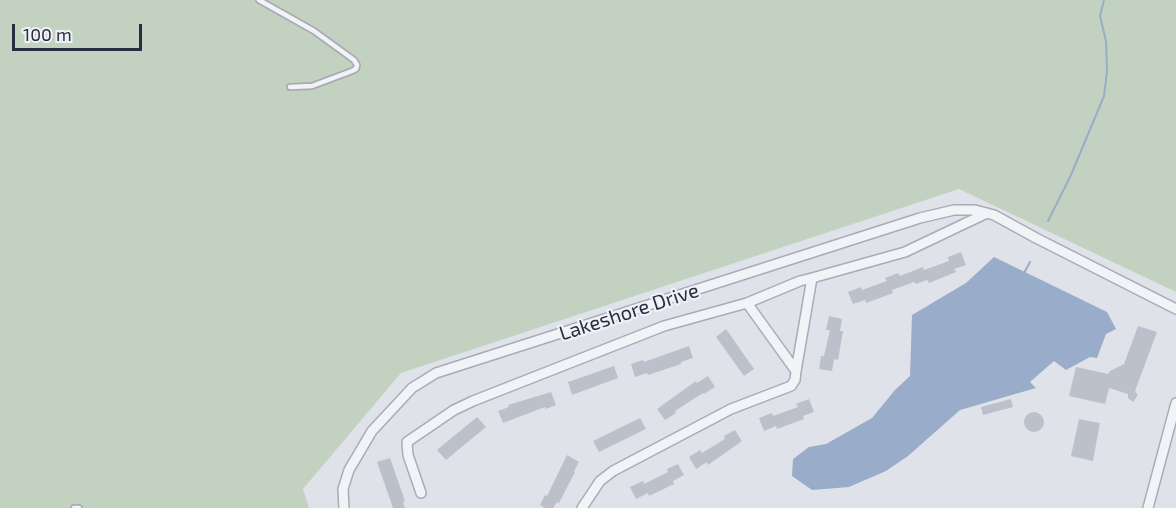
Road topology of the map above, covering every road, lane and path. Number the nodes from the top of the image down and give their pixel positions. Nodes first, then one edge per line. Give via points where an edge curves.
1 (259, 0) edge
2 (290, 87) dead end
3 (987, 213) junction
4 (812, 278) junction
5 (747, 303) junction
6 (1176, 309) edge
7 (796, 371) junction
8 (1176, 403) edge
9 (422, 493) dead end
10 (75, 508) edge
11 (80, 508) edge
12 (344, 508) edge
13 (582, 508) edge
14 (1148, 508) edge

1 - 2 lane via 314,31 357,65 355,70 312,86
3 - 4 street, Lakeshore Drive via 905,252
3 - 6 street, Lakeshore Drive
3 - 12 street, Lakeshore Drive via 954,210 920,218 436,373 412,388 372,430 349,470 343,489
4 - 5 street, Lakeshore Drive
4 - 7 street
5 - 7 street
5 - 9 street, Lakeshore Drive via 664,326 454,410 407,442
7 - 13 street via 791,386 731,409 613,471 600,481
8 - 14 street
10 - 11 lane

